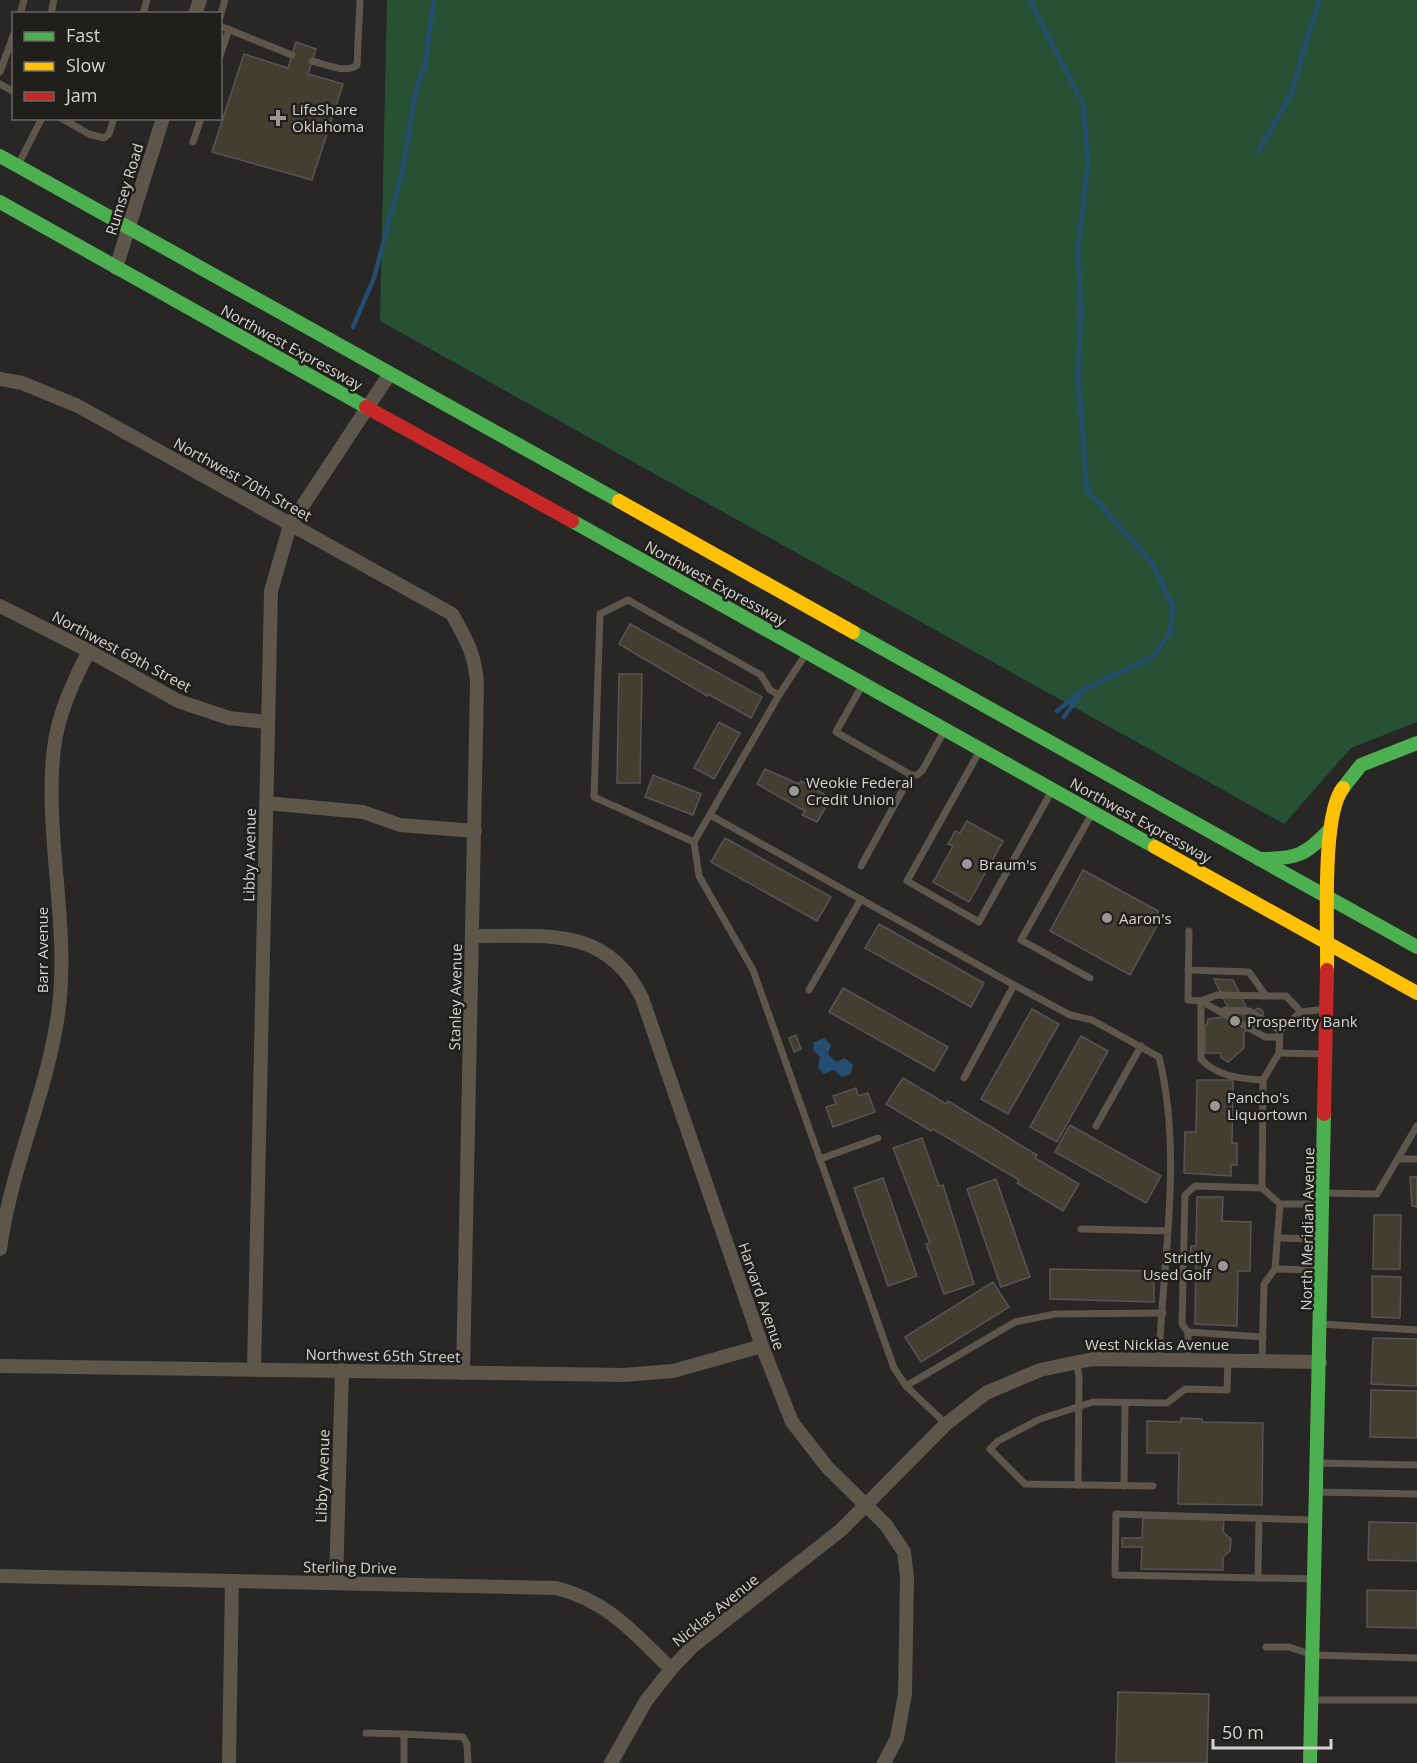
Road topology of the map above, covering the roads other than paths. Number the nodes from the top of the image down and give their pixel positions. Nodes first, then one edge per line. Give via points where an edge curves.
1 (360, 0) edge
2 (222, 27) edge
3 (229, 30) junction
4 (12, 39) edge
5 (222, 50) edge
6 (292, 55) dead end
7 (312, 61) dead end
8 (0, 72) edge
9 (41, 120) edge
10 (64, 120) edge
11 (113, 120) edge
12 (162, 120) edge
13 (200, 120) edge
14 (193, 142) dead end
15 (0, 156) edge
16 (18, 166) junction
17 (0, 202) edge
18 (130, 228) junction
19 (116, 268) junction
20 (388, 375) junction
21 (0, 379) edge
22 (368, 409) junction
23 (290, 525) junction
24 (0, 606) edge
25 (459, 627) joint
26 (810, 649) junction
27 (89, 651) junction
28 (862, 684) junction
29 (779, 695) junction
30 (267, 722) junction
31 (945, 730) junction
32 (1417, 743) edge
33 (981, 750) junction
34 (911, 775) junction
35 (1052, 789) junction
36 (266, 803) junction
37 (1092, 812) junction
38 (710, 815) junction
39 (1330, 829) junction
40 (475, 831) junction
41 (694, 842) junction
42 (1259, 859) junction
43 (861, 866) dead end
44 (1330, 898) junction
45 (861, 899) junction
46 (1189, 931) dead end
47 (472, 936) junction
48 (1329, 945) junction
49 (1417, 947) edge
50 (1188, 970) junction
51 (1090, 978) dead end
52 (1014, 985) junction
53 (809, 990) dead end
54 (1417, 993) edge
55 (1266, 996) junction
56 (1201, 1001) junction
57 (1328, 1009) junction
58 (1222, 1010) junction
59 (1301, 1012) junction
60 (1280, 1034) junction
61 (1141, 1046) junction
62 (1279, 1053) junction
63 (1327, 1054) junction
64 (964, 1078) dead end
65 (1263, 1080) junction
66 (1096, 1126) dead end
67 (1417, 1126) edge
68 (878, 1138) dead end
69 (820, 1159) junction
70 (1398, 1159) junction
71 (1417, 1159) edge
72 (1262, 1188) junction
73 (1324, 1199) junction
74 (1280, 1204) junction
75 (1081, 1229) dead end
76 (1167, 1231) junction
77 (1277, 1238) junction
78 (1323, 1239) junction
79 (0, 1249) edge
80 (1275, 1269) junction
81 (1322, 1270) junction
82 (1163, 1313) junction
83 (1321, 1324) junction
84 (1417, 1330) edge
85 (1188, 1332) junction
86 (1263, 1337) junction
87 (762, 1346) junction
88 (1159, 1358) junction
89 (1188, 1359) junction
90 (1228, 1360) junction
91 (1076, 1361) junction
92 (1262, 1361) junction
93 (1320, 1362) junction
94 (0, 1366) edge
95 (254, 1369) junction
96 (342, 1370) junction
97 (463, 1373) junction
98 (906, 1386) junction
99 (1125, 1403) junction
100 (1079, 1406) junction
101 (946, 1424) junction
102 (1317, 1463) junction
103 (1417, 1465) edge
104 (1078, 1485) junction
105 (1124, 1486) junction
106 (1153, 1486) dead end
107 (1317, 1492) junction
108 (1417, 1494) edge
109 (866, 1505) junction
110 (1259, 1519) junction
111 (1316, 1520) junction
112 (0, 1576) edge
113 (1258, 1578) junction
114 (1315, 1580) junction
115 (232, 1581) junction
116 (336, 1583) junction
117 (1266, 1647) dead end
118 (1313, 1655) junction
119 (1417, 1658) edge
120 (671, 1669) junction
121 (1312, 1700) junction
122 (1417, 1700) edge
123 (366, 1733) dead end
124 (404, 1734) junction
125 (229, 1763) edge
126 (404, 1763) edge
127 (468, 1763) edge
128 (611, 1763) edge
129 (884, 1763) edge
130 (1310, 1763) edge

1 - 7 lane via 357,65 344,69
2 - 3 lane
3 - 5 lane
3 - 6 lane
4 - 8 lane
9 - 16 lane
10 - 11 lane via 104,138
12 - 18 street, Rumsey Road
13 - 14 lane
15 - 16 main road, Northwest Expressway
16 - 18 main road, Northwest Expressway
17 - 19 main road, Northwest Expressway
18 - 19 street, Rumsey Road
18 - 20 main road, Northwest Expressway
19 - 22 main road, Northwest Expressway
20 - 22 street, Libby Avenue
20 - 42 main road, Northwest Expressway via 825,623
21 - 23 street, Northwest 70th Street via 22,383 78,406
22 - 23 street, Libby Avenue
22 - 26 main road, Northwest Expressway
23 - 25 street, Northwest 70th Street via 452,614
23 - 30 street, Libby Avenue via 271,591
24 - 27 street, Northwest 69th Street
25 - 40 street, Stanley Avenue via 469,641 477,667
26 - 28 main road, Northwest Expressway
26 - 29 lane
27 - 30 street, Northwest 69th Street via 178,701 229,718
27 - 79 street, Barr Avenue via 67,699 54,747 59,1006 43,1081 10,1194
28 - 31 main road, Northwest Expressway
28 - 34 lane via 836,732
29 - 38 lane
29 - 41 lane via 770,690 761,675 628,600 600,614 594,797
30 - 36 street, Libby Avenue
31 - 33 main road, Northwest Expressway
31 - 34 lane via 922,771
32 - 39 main road, North Meridian Avenue via 1361,765 1338,794
33 - 35 main road, Northwest Expressway
33 - 35 lane via 908,881 979,922
34 - 43 lane
35 - 37 main road, Northwest Expressway
36 - 40 street via 363,812 400,825
36 - 95 street, Libby Avenue
37 - 48 main road, Northwest Expressway
37 - 51 lane via 1021,940
38 - 41 lane
38 - 45 lane
39 - 42 main road via 1303,856
39 - 44 main road, North Meridian Avenue
40 - 47 street, Stanley Avenue
41 - 69 lane via 699,876 753,970
42 - 44 main road, Northwest Expressway
44 - 48 main road, North Meridian Avenue
44 - 49 main road, Northwest Expressway
45 - 52 lane
45 - 53 lane
46 - 50 lane
47 - 87 street, Harvard Avenue via 574,938 606,952 633,979
47 - 97 street, Stanley Avenue
48 - 54 main road, Northwest Expressway
48 - 57 main road, North Meridian Avenue
50 - 55 lane via 1249,972
50 - 56 lane via 1188,1000
52 - 61 lane
52 - 64 lane
55 - 56 lane via 1217,995
55 - 59 lane via 1286,996
56 - 58 lane
56 - 65 lane via 1201,1059 1240,1079
57 - 59 lane
57 - 63 main road, North Meridian Avenue
58 - 60 lane via 1249,1011
58 - 60 lane via 1265,1037
59 - 60 lane
60 - 62 lane
61 - 66 lane
61 - 76 lane via 1159,1056 1168,1095
62 - 63 lane
62 - 65 lane
63 - 73 main road, North Meridian Avenue
65 - 72 lane
67 - 70 lane
68 - 69 lane
69 - 98 lane via 894,1368
70 - 71 lane
70 - 73 lane via 1377,1194
72 - 74 lane
72 - 85 lane via 1195,1186 1185,1195 1182,1324
73 - 74 lane
73 - 78 main road, North Meridian Avenue
74 - 77 lane
75 - 76 lane
76 - 82 lane
77 - 78 lane
77 - 80 lane
78 - 81 main road, North Meridian Avenue
80 - 81 lane
80 - 86 lane via 1264,1284
81 - 83 main road, North Meridian Avenue
82 - 88 lane
82 - 98 lane via 1055,1314 1015,1322
83 - 84 lane
83 - 93 main road, North Meridian Avenue
85 - 86 lane
85 - 89 lane
86 - 92 lane
87 - 97 street, Northwest 65th Street via 700,1365 648,1375
87 - 109 street, Harvard Avenue via 792,1422 827,1467
88 - 89 street, West Nicklas Avenue
88 - 91 street, West Nicklas Avenue
89 - 90 street, West Nicklas Avenue
90 - 92 street, West Nicklas Avenue
90 - 99 lane via 1227,1390 1185,1389 1167,1403
91 - 100 lane
91 - 101 street, West Nicklas Avenue via 1000,1385
92 - 93 street, West Nicklas Avenue
93 - 102 main road, North Meridian Avenue
94 - 95 street, Northwest 65th Street
95 - 96 street, Northwest 65th Street
96 - 97 street, Northwest 65th Street
96 - 116 street, Libby Avenue
98 - 101 lane
99 - 100 lane via 1093,1402
99 - 105 lane
100 - 104 lane
100 - 104 lane via 1040,1419 990,1449 1025,1484
101 - 109 street, West Nicklas Avenue
102 - 103 lane
102 - 107 main road, North Meridian Avenue
104 - 105 lane
105 - 106 lane
107 - 108 lane
107 - 111 main road, North Meridian Avenue
109 - 120 street, Nicklas Avenue via 813,1553 717,1625
109 - 129 street, Harvard Avenue via 898,1540 906,1564 903,1705 897,1738
110 - 111 lane
110 - 113 lane
110 - 113 lane via 1116,1514 1115,1565 1115,1575
111 - 114 main road, North Meridian Avenue
112 - 115 street, Sterling Drive
113 - 114 lane
114 - 118 main road, North Meridian Avenue
115 - 116 street, Sterling Drive
115 - 125 street
116 - 120 street, Sterling Drive via 556,1588 601,1605
117 - 118 lane via 1289,1647
118 - 119 lane
118 - 121 main road, North Meridian Avenue
120 - 128 street, Nicklas Avenue via 630,1726
121 - 122 lane
121 - 130 main road, North Meridian Avenue
123 - 124 lane
124 - 126 lane
124 - 127 lane via 463,1737

